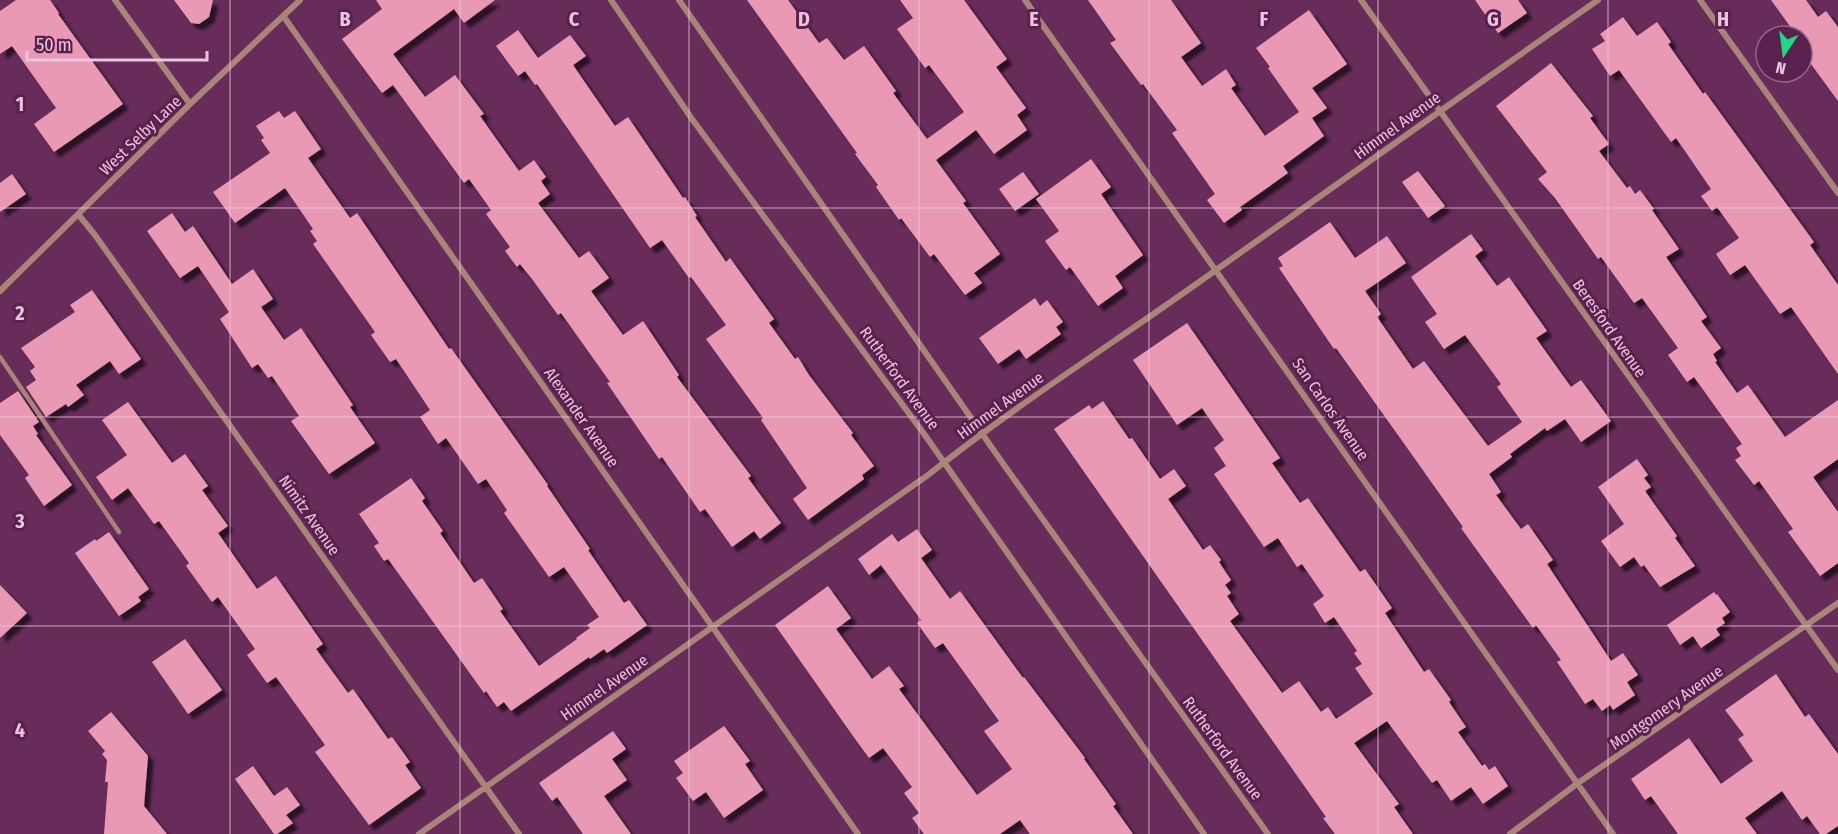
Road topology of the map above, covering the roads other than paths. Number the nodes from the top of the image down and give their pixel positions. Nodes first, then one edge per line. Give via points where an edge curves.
1 (115, 0) edge
2 (300, 0) edge
3 (611, 0) edge
4 (679, 0) edge
5 (1025, 0) edge
6 (1361, 0) edge
7 (1598, 0) edge
8 (1700, 0) edge
9 (284, 17) junction
10 (190, 104) junction
11 (1439, 111) junction
12 (1838, 193) edge
13 (78, 214) junction
14 (1217, 270) junction
15 (0, 291) edge
16 (0, 357) edge
17 (984, 434) junction
18 (945, 462) junction
19 (119, 532) dead end
20 (1838, 603) edge
21 (1806, 626) junction
22 (713, 627) junction
23 (1838, 670) edge
24 (1578, 783) junction
25 (486, 787) junction
26 (419, 834) edge
27 (519, 834) edge
28 (858, 834) edge
29 (1204, 834) edge
30 (1268, 834) edge
31 (1510, 834) edge
32 (1613, 834) edge

1 - 10 street
2 - 9 street, West Selby Lane
3 - 18 street, Rutherford Avenue via 692,119
4 - 17 street, Rutherford Avenue
5 - 14 street, San Carlos Avenue
6 - 11 street, Beresford Avenue
7 - 11 street, Himmel Avenue
8 - 12 street
9 - 10 street, West Selby Lane
9 - 22 street, Alexander Avenue
10 - 13 street, West Selby Lane
11 - 14 street, Himmel Avenue
11 - 21 street, Beresford Avenue
13 - 15 street, West Selby Lane
13 - 25 street, Nimitz Avenue
14 - 17 street, Himmel Avenue
14 - 24 street, San Carlos Avenue
16 - 19 lane
17 - 18 street, Himmel Avenue
17 - 30 street, Rutherford Avenue
18 - 22 street, Himmel Avenue
18 - 29 street, Rutherford Avenue
20 - 21 street, Montgomery Avenue
21 - 23 street, Beresford Avenue
21 - 24 street, Montgomery Avenue
22 - 25 street, Himmel Avenue
22 - 28 street, Alexander Avenue
24 - 31 street, Montgomery Avenue
24 - 32 street, San Carlos Avenue
25 - 26 street, Himmel Avenue
25 - 27 street, Nimitz Avenue

